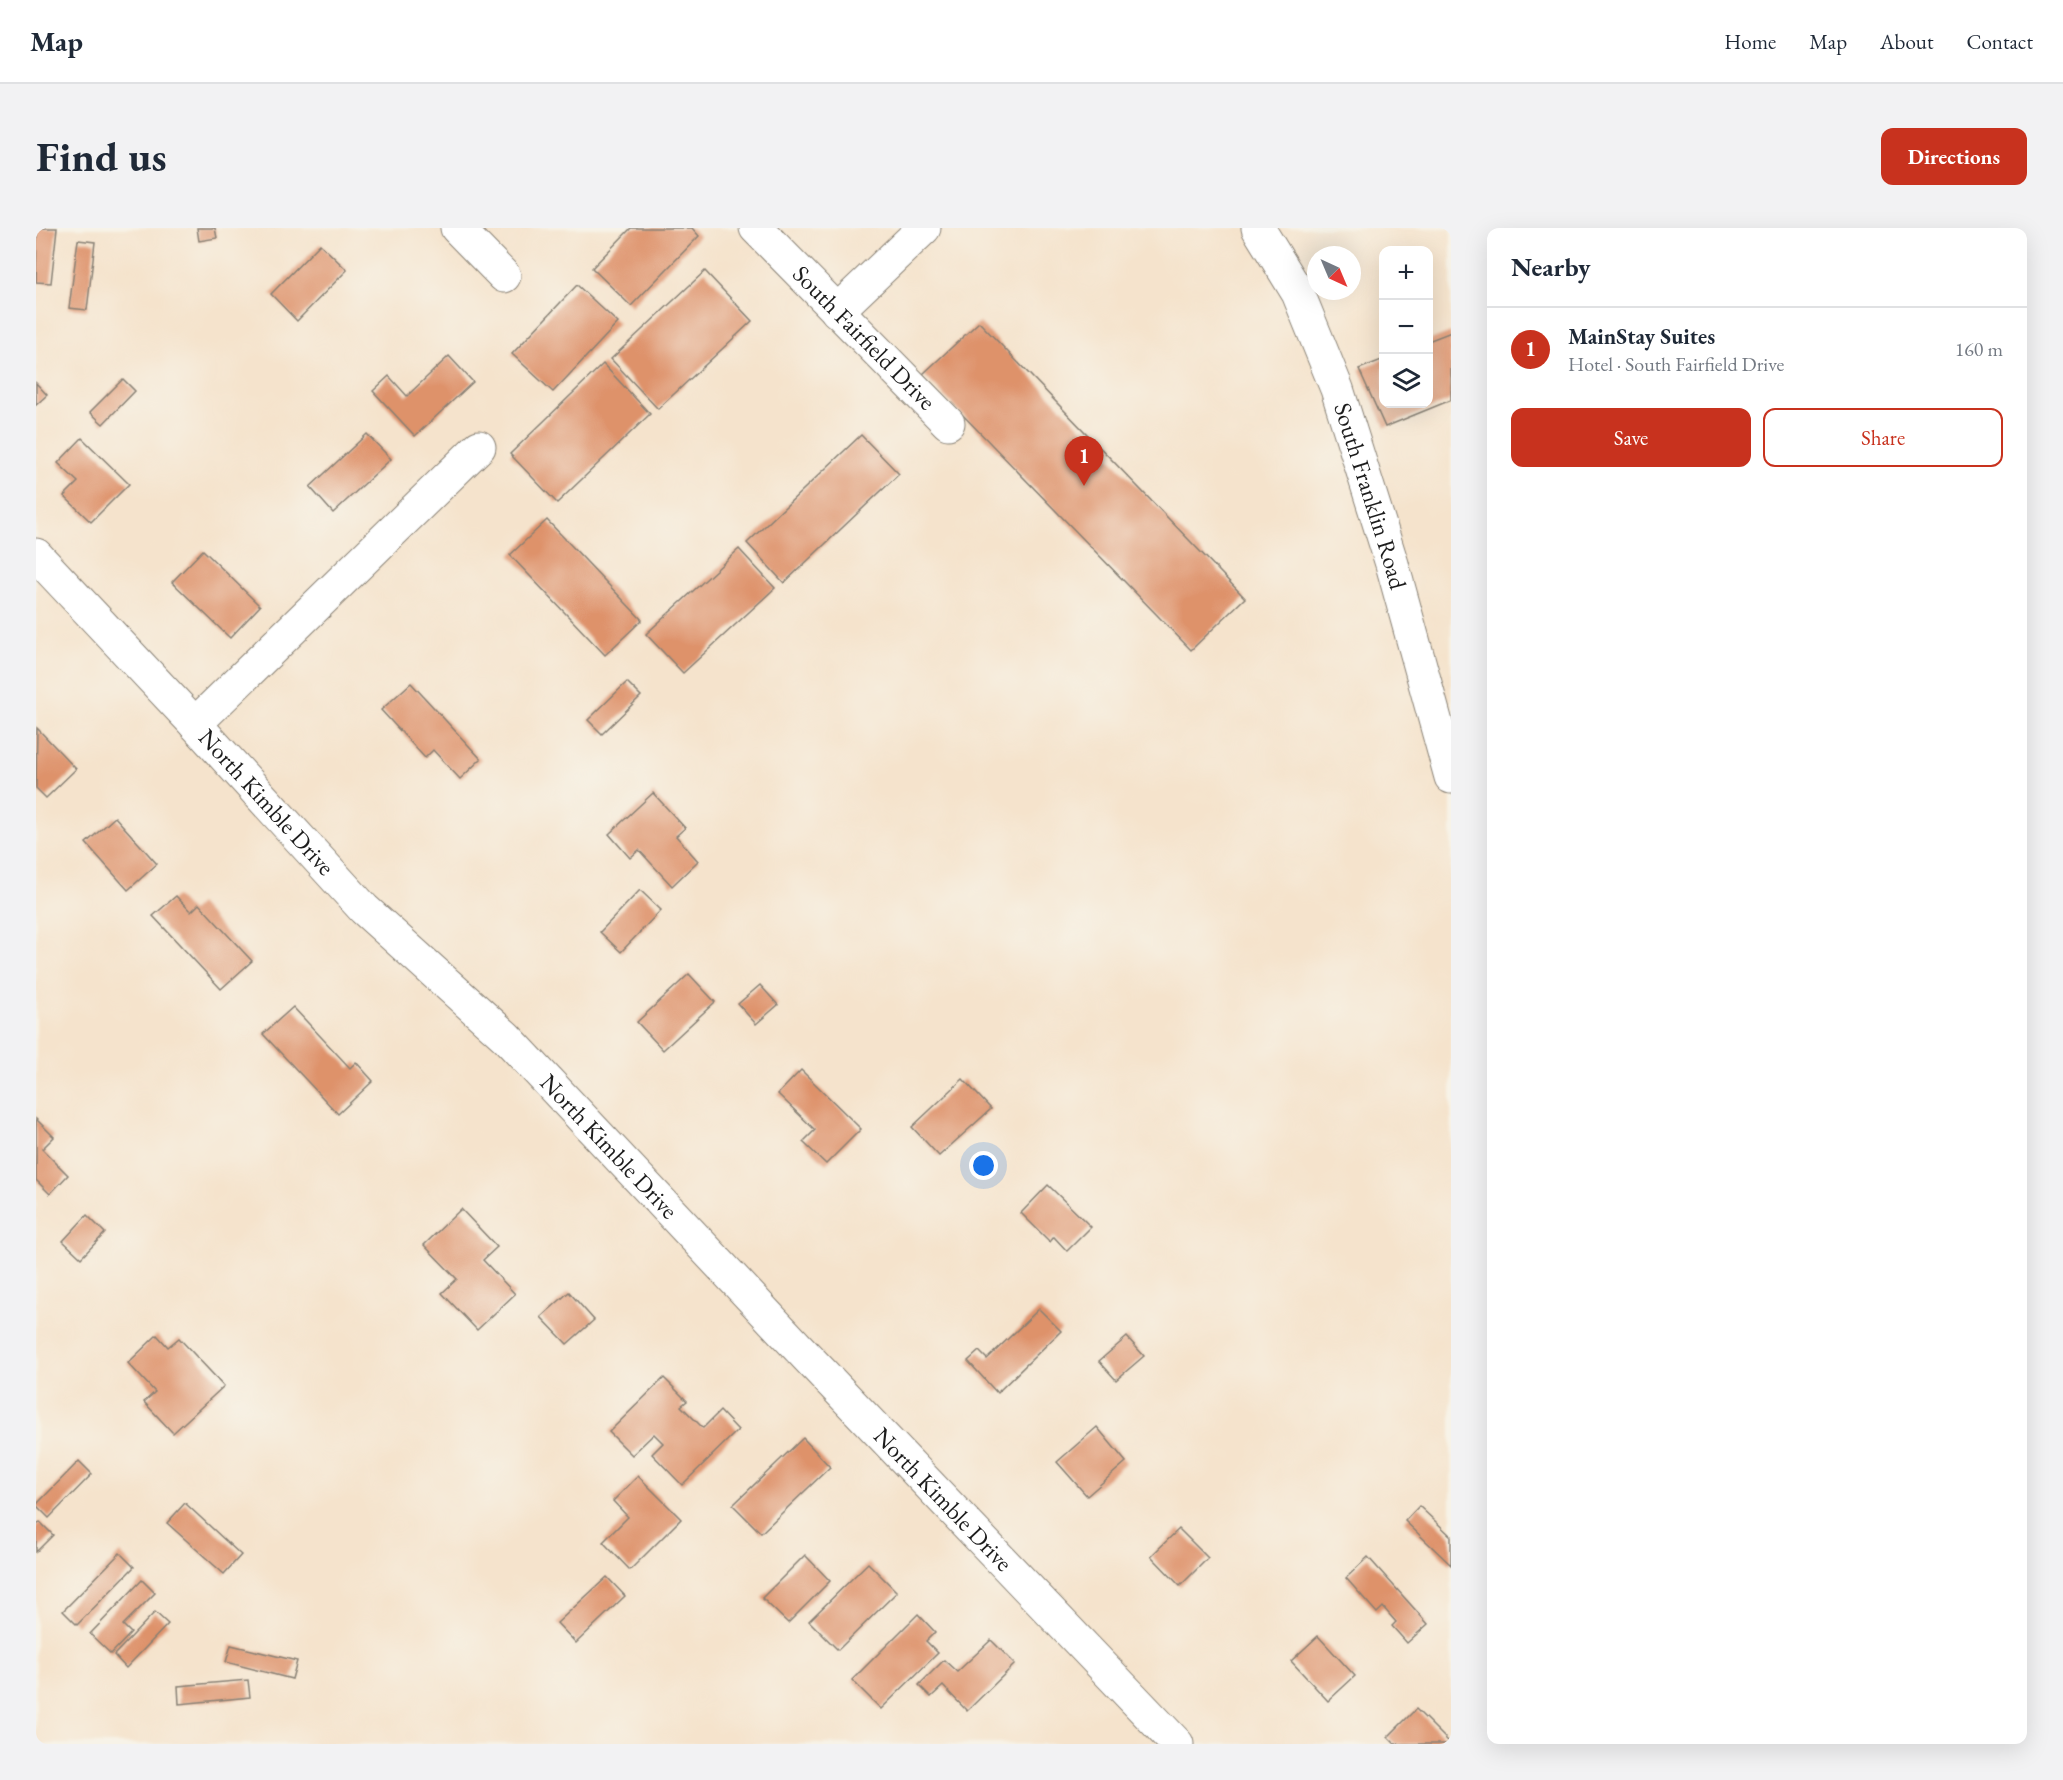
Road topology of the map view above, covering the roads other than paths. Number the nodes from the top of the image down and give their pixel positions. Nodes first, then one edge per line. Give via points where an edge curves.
1 (457, 228) edge
2 (756, 228) edge
3 (924, 228) edge
4 (1258, 228) edge
5 (504, 276) dead end
6 (837, 311) junction
7 (948, 423) dead end
8 (479, 447) dead end
9 (36, 555) edge
10 (195, 723) junction
11 (1451, 777) edge
12 (1177, 1744) edge

1 - 5 street
2 - 6 street, South Fairfield Drive
3 - 6 street
4 - 11 street, South Franklin Road via 1298,293 1337,389 1392,564
6 - 7 street, South Fairfield Drive
8 - 10 street
9 - 10 street, North Kimble Drive
10 - 12 street, North Kimble Drive via 364,909 513,1045

